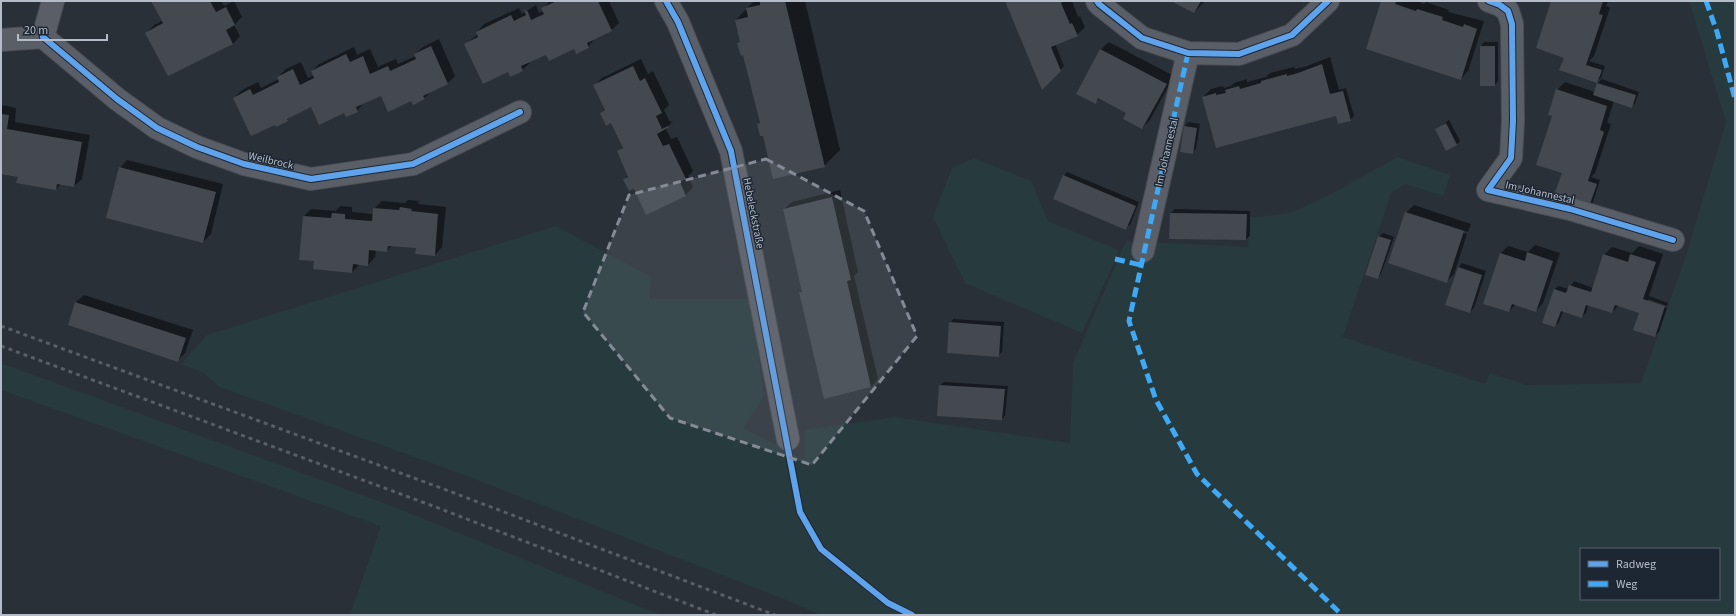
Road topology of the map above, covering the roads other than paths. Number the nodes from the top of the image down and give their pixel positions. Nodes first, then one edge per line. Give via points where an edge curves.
1 (53, 1) edge
2 (666, 1) edge
3 (1097, 1) edge
4 (1328, 1) edge
5 (1489, 1) edge
6 (43, 37) junction
7 (1, 40) edge
8 (1188, 53) junction
9 (520, 112) dead end
10 (1673, 240) dead end
11 (1143, 252) dead end
12 (788, 439) dead end

1 - 6 street
2 - 12 street, Hebeleckstraße via 678,22 731,151
3 - 8 street via 1142,38
4 - 8 street via 1292,35 1239,54
5 - 10 street, Im Johannestal via 1508,11 1512,24 1513,121 1511,158 1488,190 1570,209
6 - 7 street
6 - 9 street, Weilbrock via 117,99 157,128 197,147 244,164 311,179 413,164
8 - 11 street, Im Johannestal

